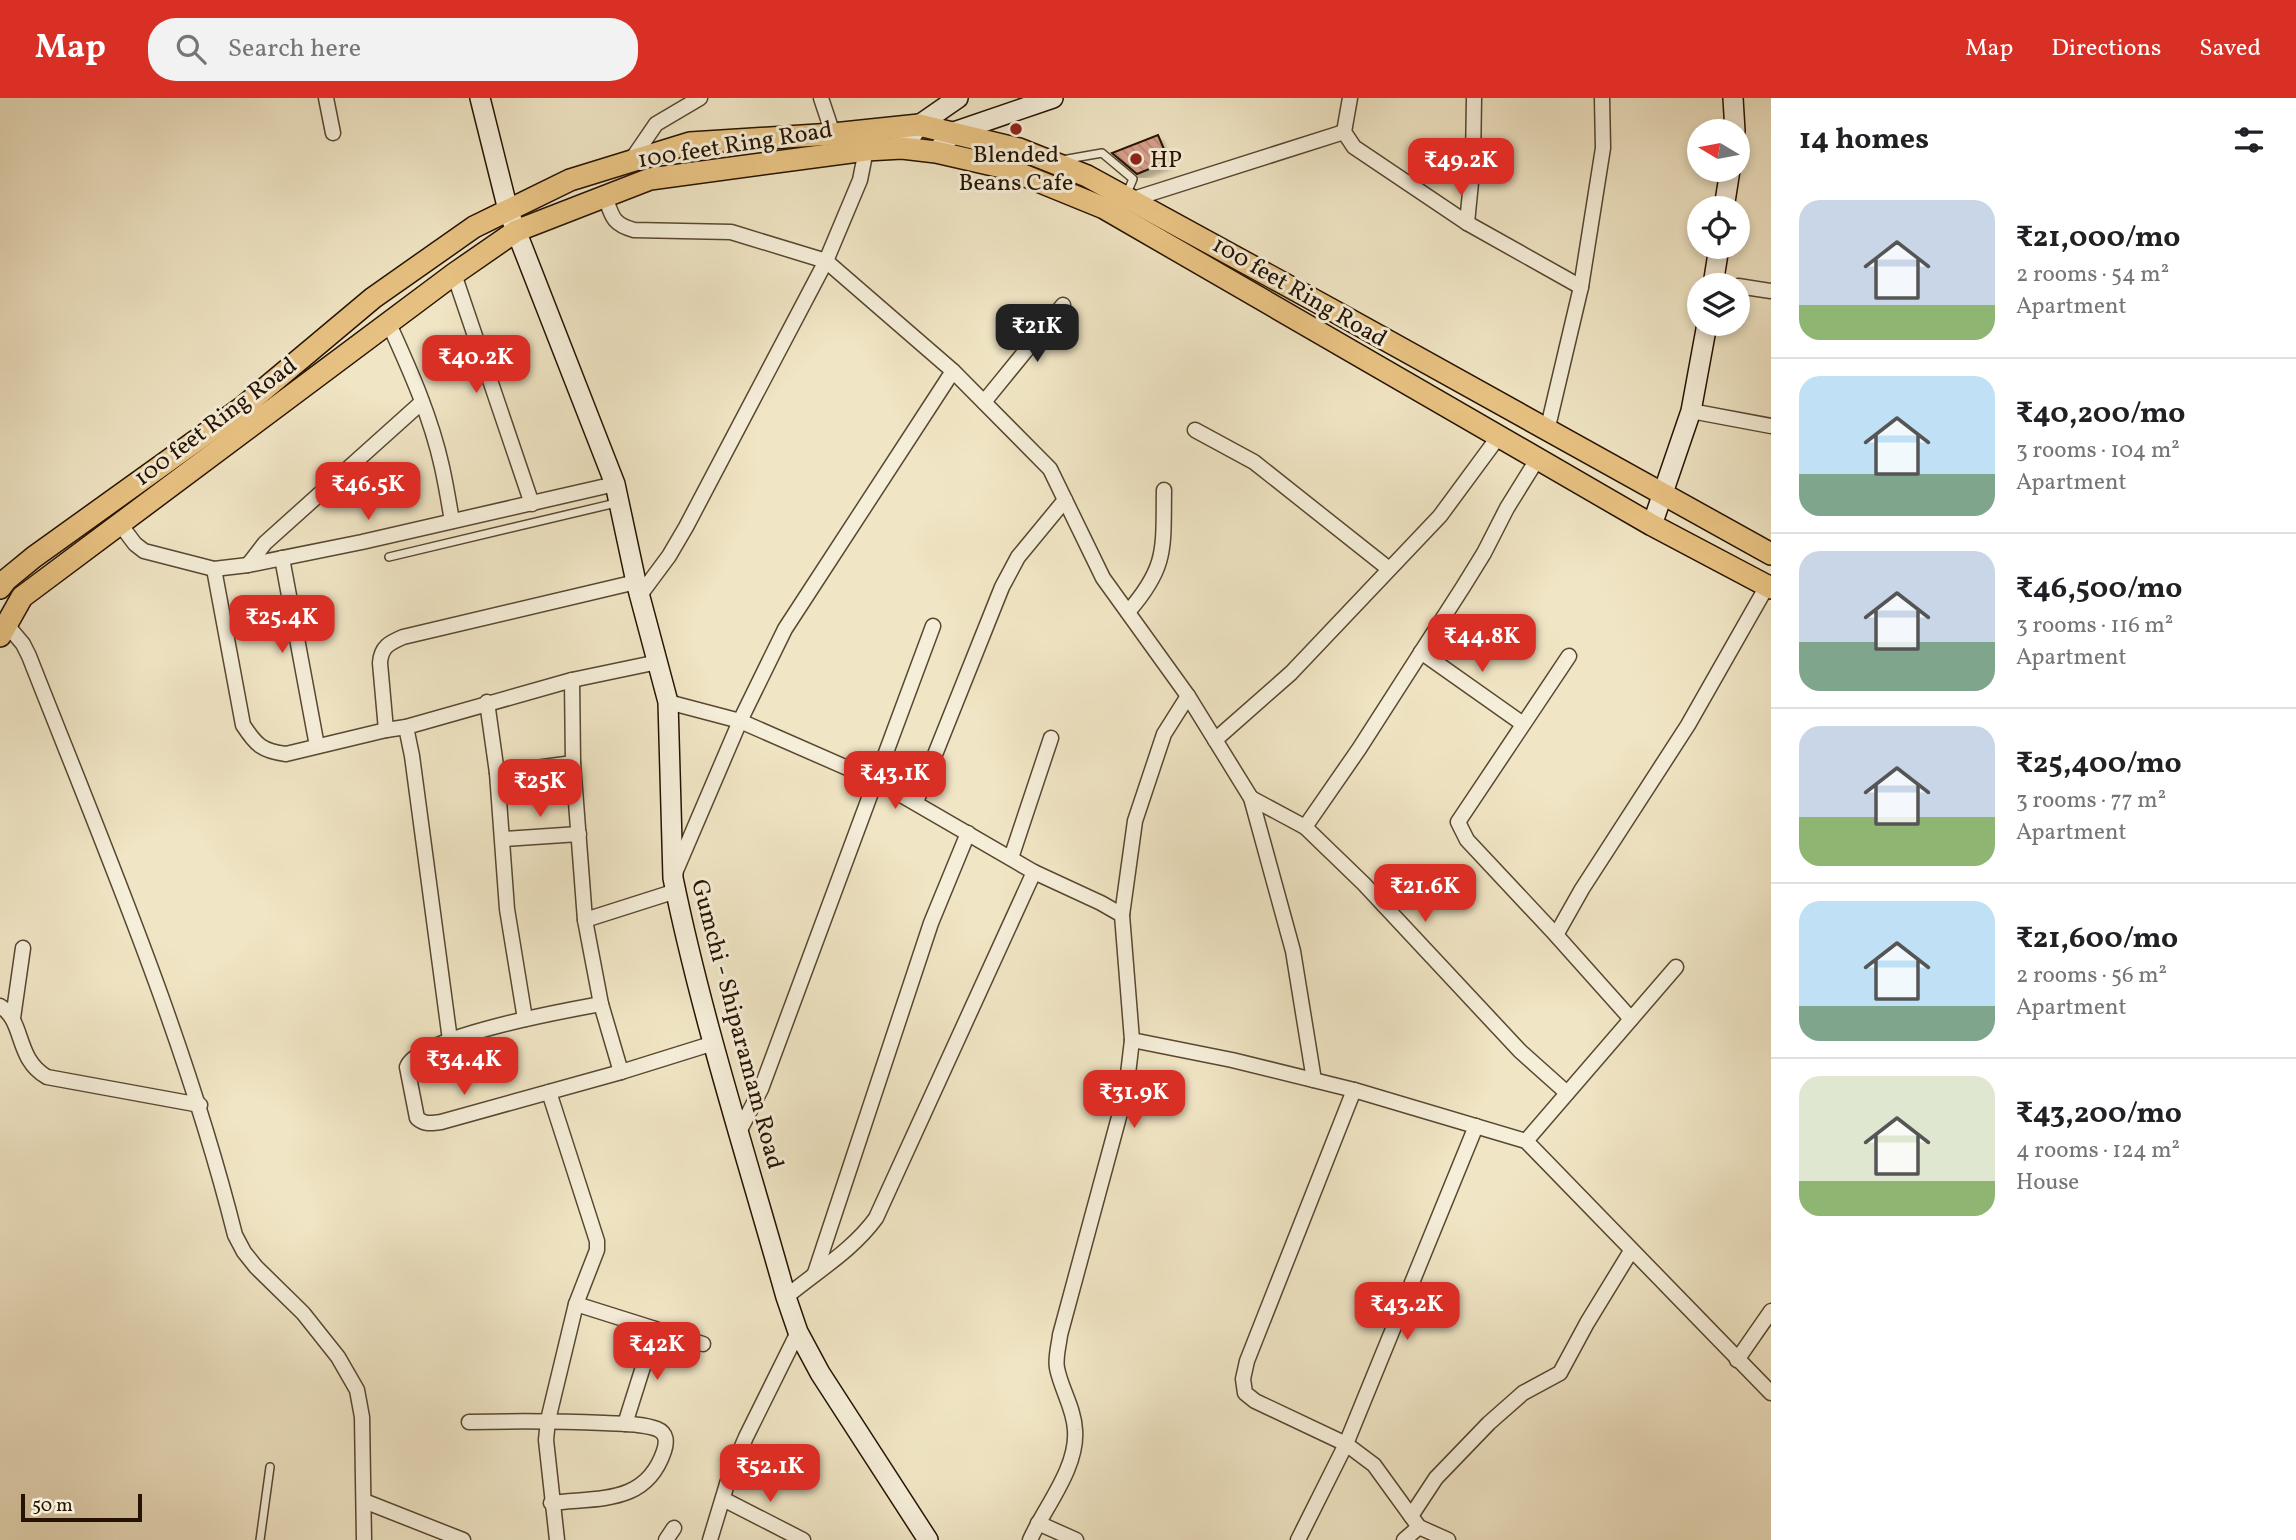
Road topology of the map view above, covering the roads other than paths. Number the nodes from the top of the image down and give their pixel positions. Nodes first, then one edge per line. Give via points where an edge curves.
1 (326, 98) edge
2 (480, 98) edge
3 (700, 98) edge
4 (821, 98) edge
5 (958, 98) edge
6 (1053, 98) edge
7 (1350, 98) edge
8 (1474, 98) edge
9 (1601, 98) edge
10 (1733, 98) edge
11 (1736, 119) edge
12 (919, 125) junction
13 (954, 132) junction
14 (1344, 132) junction
15 (333, 133) dead end
16 (832, 134) junction
17 (902, 148) junction
18 (866, 150) junction
19 (936, 152) junction
20 (630, 162) junction
21 (605, 196) junction
22 (1128, 199) junction
23 (508, 210) junction
24 (1466, 223) junction
25 (516, 231) junction
26 (826, 261) junction
27 (454, 274) junction
28 (1581, 288) junction
29 (1750, 288) edge
30 (1771, 291) edge
31 (1063, 305) dead end
32 (389, 324) junction
33 (1705, 336) edge
34 (953, 371) junction
35 (422, 402) junction
36 (984, 402) junction
37 (1691, 411) junction
38 (1771, 426) edge
39 (1195, 430) dead end
40 (1547, 431) junction
41 (1499, 436) junction
42 (1538, 458) junction
43 (1164, 490) dead end
44 (617, 493) junction
45 (1663, 495) junction
46 (1065, 500) junction
47 (532, 504) junction
48 (452, 521) junction
49 (120, 524) junction
50 (1652, 525) junction
51 (1771, 554) edge
52 (389, 557) dead end
53 (282, 558) junction
54 (248, 565) junction
55 (214, 569) junction
56 (1389, 569) junction
57 (1769, 587) edge
58 (0, 588) edge
59 (638, 588) junction
60 (1128, 612) junction
61 (933, 626) dead end
62 (3, 630) edge
63 (1421, 652) junction
64 (1569, 656) dead end
65 (658, 662) junction
66 (572, 680) junction
67 (1188, 696) junction
68 (488, 702) junction
69 (668, 702) junction
70 (740, 721) junction
71 (1523, 724) junction
72 (405, 727) junction
73 (386, 730) junction
74 (1051, 738) dead end
75 (1215, 740) junction
76 (317, 746) junction
77 (573, 763) junction
78 (497, 773) junction
79 (877, 781) junction
80 (1251, 798) junction
81 (916, 802) junction
82 (1305, 827) junction
83 (968, 833) junction
84 (579, 834) junction
85 (503, 839) junction
86 (1011, 858) junction
87 (1034, 872) junction
88 (675, 884) junction
89 (1122, 915) junction
90 (585, 920) junction
91 (1556, 935) junction
92 (23, 948) dead end
93 (1676, 967) dead end
94 (601, 1004) junction
95 (0, 1006) edge
96 (13, 1018) junction
97 (525, 1019) junction
98 (1631, 1020) junction
99 (450, 1040) junction
100 (1132, 1040) junction
101 (714, 1042) junction
102 (621, 1072) junction
103 (1314, 1080) junction
104 (1354, 1090) junction
105 (549, 1092) junction
106 (1567, 1093) junction
107 (200, 1105) junction
108 (1476, 1126) junction
109 (740, 1130) junction
110 (1526, 1141) junction
111 (1632, 1251) junction
112 (815, 1273) junction
113 (786, 1297) junction
114 (576, 1304) junction
115 (1771, 1311) edge
116 (655, 1329) junction
117 (798, 1332) junction
118 (703, 1343) dead end
119 (1737, 1360) junction
120 (1771, 1393) edge
121 (548, 1420) junction
122 (469, 1422) dead end
123 (625, 1424) junction
124 (1346, 1444) junction
125 (270, 1467) dead end
126 (723, 1499) junction
127 (364, 1501) junction
128 (551, 1503) junction
129 (1415, 1522) junction
130 (1038, 1523) junction
131 (260, 1540) edge
132 (364, 1540) edge
133 (463, 1540) edge
134 (557, 1540) edge
135 (710, 1540) edge
136 (803, 1540) edge
137 (928, 1540) edge
138 (1030, 1540) edge
139 (1076, 1540) edge
140 (1298, 1540) edge
141 (1404, 1540) edge
142 (1448, 1540) edge

1 - 15 street
2 - 23 street, Gumchi - Shiparamam Road
3 - 20 street via 656,124
4 - 16 street
5 - 12 street
6 - 13 street
7 - 14 street
8 - 24 street
9 - 28 street via 1603,148
10 - 11 street
12 - 13 main road, 100 feet Ring Road
12 - 16 main road, 100 feet Ring Road
12 - 17 street
13 - 19 street
13 - 22 main road, 100 feet Ring Road via 1019,149 1087,176
14 - 22 street
14 - 24 street via 1354,148
16 - 20 main road, 100 feet Ring Road via 690,143
17 - 18 main road, 100 feet Ring Road
17 - 19 main road, 100 feet Ring Road
18 - 21 main road, 100 feet Ring Road via 650,179
18 - 26 street via 860,180
19 - 41 main road, 100 feet Ring Road via 1006,168 1104,208
20 - 23 main road, 100 feet Ring Road via 570,180
21 - 25 main road, 100 feet Ring Road
21 - 26 street via 621,227 731,232
22 - 40 main road, 100 feet Ring Road
23 - 25 street, Gumchi - Shiparamam Road
23 - 58 main road, 100 feet Ring Road via 474,227 373,298 243,407 67,532
24 - 28 street
25 - 27 main road, 100 feet Ring Road
25 - 44 street, Gumchi - Shiparamam Road
26 - 34 street
26 - 59 street via 686,527 669,556
27 - 32 main road, 100 feet Ring Road
27 - 47 street
28 - 40 street
29 - 30 street
31 - 36 street
32 - 35 street
32 - 49 main road, 100 feet Ring Road
33 - 37 street
34 - 36 street
34 - 70 street via 785,629
35 - 48 street via 442,466
35 - 54 street via 265,543
36 - 46 street via 1050,469
37 - 38 street
37 - 45 street
39 - 56 street via 1254,463
40 - 45 main road, 100 feet Ring Road
41 - 42 main road, 100 feet Ring Road
41 - 56 street via 1440,516
42 - 50 main road, 100 feet Ring Road
42 - 63 street
43 - 60 street via 1163,548 1157,572
44 - 47 street
44 - 52 lane
44 - 59 street, Gumchi - Shiparamam Road
45 - 50 street
45 - 51 main road, 100 feet Ring Road
46 - 60 street via 1103,578
46 - 81 street via 1018,557 1002,587
47 - 48 street
48 - 53 street
49 - 55 street via 144,551
49 - 62 main road, 100 feet Ring Road via 22,597
50 - 57 main road, 100 feet Ring Road
53 - 54 street
53 - 76 street
54 - 55 street
55 - 76 street via 243,725 252,739 273,752 286,754
56 - 75 street via 1290,673
57 - 91 street
59 - 65 street, Gumchi - Shiparamam Road
59 - 73 street via 393,641 385,646 380,663
60 - 67 street
61 - 79 street
62 - 107 street via 23,644 29,656
63 - 71 street
63 - 82 street
64 - 71 street
65 - 66 street
65 - 69 street, Gumchi - Shiparamam Road
66 - 68 street
66 - 77 street
67 - 75 street
67 - 89 street via 1164,734 1135,821
68 - 72 street
68 - 78 street
69 - 70 street
69 - 88 street, Gumchi - Shiparamam Road
70 - 79 street
70 - 88 street
71 - 91 street via 1458,822 1467,840
72 - 73 street
72 - 99 street
73 - 76 street
74 - 86 street
75 - 80 street
77 - 78 street
77 - 84 street
78 - 85 street
79 - 81 street
79 - 109 street via 761,1089
80 - 82 street
80 - 103 street via 1293,951
81 - 83 street
82 - 106 street via 1520,1051
83 - 86 street
83 - 112 street via 931,923
84 - 85 street
84 - 90 street
85 - 97 street via 507,909
86 - 87 street
87 - 89 street
87 - 112 street via 881,1209 847,1251
88 - 90 street
88 - 101 street, Gumchi - Shiparamam Road
89 - 100 street
90 - 94 street
91 - 98 street
92 - 96 street
93 - 98 street
94 - 97 street
94 - 102 street
95 - 96 street
96 - 107 street via 28,1059 47,1077
97 - 99 street
98 - 106 street
99 - 105 street via 409,1060 415,1112 422,1122 441,1122
100 - 103 street
100 - 130 street via 1126,1091 1060,1335 1056,1366 1075,1431 1071,1456
101 - 102 street
101 - 109 street, Gumchi - Shiparamam Road
102 - 105 street
103 - 104 street
104 - 108 street
104 - 124 street via 1243,1380 1245,1393 1255,1401
105 - 114 street via 597,1241
106 - 110 street
107 - 127 street via 235,1235 244,1252 312,1324 357,1390
108 - 110 street
108 - 124 street
109 - 113 street, Gumchi - Shiparamam Road
110 - 111 street
111 - 119 street
111 - 129 street via 1556,1378 1523,1393 1489,1423 1436,1478
112 - 113 street
113 - 117 street, Gumchi - Shiparamam Road
114 - 116 street
114 - 121 street
115 - 119 street
116 - 118 street
116 - 123 street
117 - 126 street via 746,1437
117 - 137 street, Gumchi - Shiparamam Road
119 - 120 street
121 - 122 street
121 - 123 street
121 - 128 street
123 - 128 street via 655,1428 666,1437 660,1463 644,1485 621,1494
124 - 129 street via 1374,1465
124 - 140 street
125 - 131 lane
126 - 135 street
126 - 136 street
127 - 132 street
127 - 133 street
128 - 134 street
129 - 141 street
129 - 142 street
130 - 138 street
130 - 139 street

